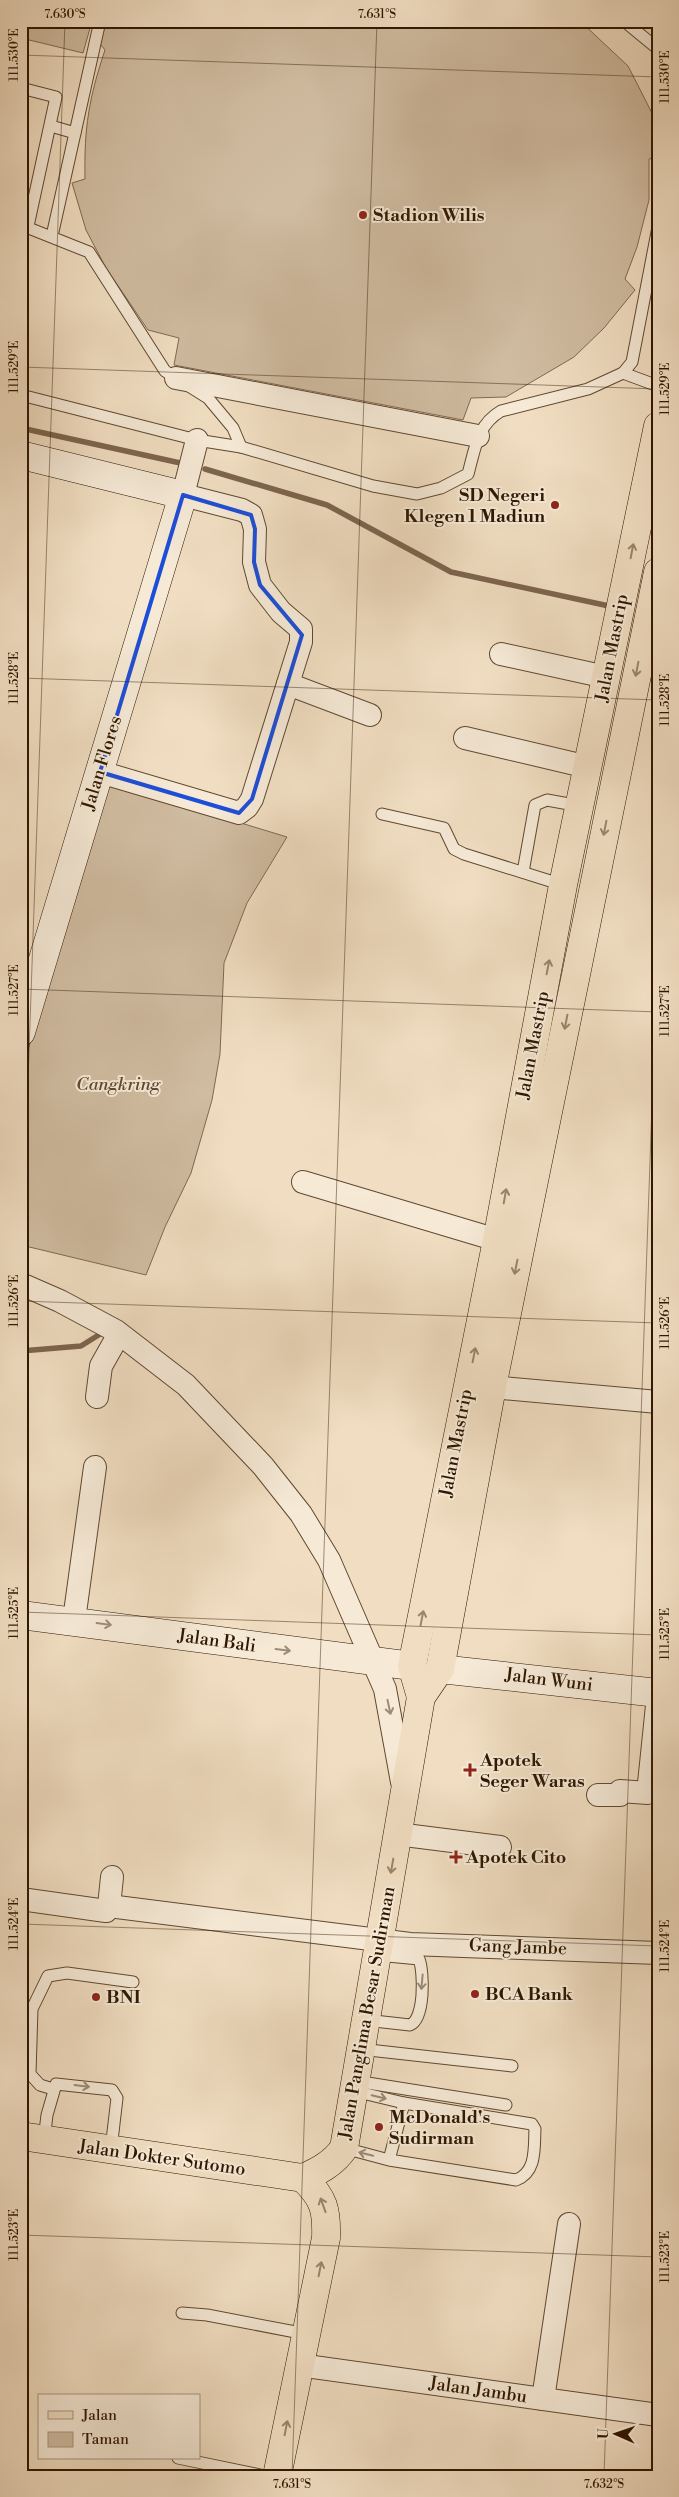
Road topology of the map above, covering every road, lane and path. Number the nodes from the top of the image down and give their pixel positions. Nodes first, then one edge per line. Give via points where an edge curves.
1 (100, 21) edge
2 (624, 21) edge
3 (658, 49) edge
4 (21, 88) edge
5 (51, 126) junction
6 (75, 133) junction
7 (25, 226) edge
8 (658, 227) edge
9 (52, 236) junction
10 (623, 373) junction
11 (176, 378) junction
12 (658, 386) edge
13 (21, 395) edge
14 (658, 426) edge
15 (478, 436) junction
16 (197, 441) junction
17 (241, 447) junction
18 (21, 454) edge
19 (183, 492) junction
20 (658, 572) edge
21 (501, 654) dead end
22 (606, 677) junction
23 (288, 684) junction
24 (370, 715) dead end
25 (465, 738) dead end
26 (588, 767) junction
27 (100, 772) junction
28 (580, 806) junction
29 (382, 814) dead end
30 (523, 872) junction
31 (563, 885) junction
32 (21, 1032) edge
33 (517, 1128) junction
34 (543, 1132) junction
35 (303, 1182) dead end
36 (497, 1240) junction
37 (21, 1284) edge
38 (117, 1332) junction
39 (492, 1387) junction
40 (97, 1397) dead end
41 (658, 1402) edge
42 (95, 1467) dead end
43 (21, 1615) edge
44 (74, 1620) junction
45 (373, 1661) junction
46 (412, 1666) junction
47 (440, 1669) junction
48 (658, 1694) edge
49 (421, 1697) junction
50 (598, 1795) dead end
51 (404, 1797) junction
52 (398, 1834) junction
53 (500, 1847) dead end
54 (112, 1877) dead end
55 (21, 1899) edge
56 (109, 1906) junction
57 (378, 1947) junction
58 (658, 1953) edge
59 (133, 1982) dead end
60 (365, 2020) junction
61 (360, 2049) junction
62 (512, 2066) dead end
63 (355, 2086) junction
64 (53, 2089) junction
65 (404, 2103) junction
66 (506, 2105) dead end
67 (33, 2138) edge
68 (344, 2148) junction
69 (111, 2150) junction
70 (389, 2160) junction
71 (303, 2178) junction
72 (569, 2224) dead end
73 (182, 2313) dead end
74 (306, 2334) junction
75 (299, 2365) junction
76 (544, 2399) junction
77 (658, 2415) edge
78 (188, 2460) edge
79 (265, 2476) edge
80 (277, 2476) edge

1 - 6 lane
2 - 3 lane
4 - 5 lane via 56,97
5 - 6 lane
5 - 7 lane
6 - 9 lane
7 - 9 lane
8 - 10 lane via 632,362
9 - 11 lane via 89,252 165,371
10 - 12 lane
10 - 15 lane via 588,389 500,411 491,416
11 - 15 street
11 - 17 lane via 208,398 233,428
13 - 16 lane
22 -> 14 main road, Jalan Mastrip
15 - 17 lane via 468,474 441,488 417,494 373,486
16 - 17 lane
16 - 19 street
18 - 19 street
19 - 23 street via 251,515 255,530 254,562 260,585 281,612 301,630 301,642
19 - 27 street, Jalan Flores
20 -> 34 main road, Jalan Mastrip
21 - 22 street
22 - 26 main road, Jalan Mastrip
23 - 24 street
23 - 27 street via 252,799 239,813
25 - 26 street
26 - 28 main road, Jalan Mastrip
27 - 32 street, Jalan Flores
28 - 30 lane via 547,800 535,805
28 - 31 main road, Jalan Mastrip
29 - 30 lane via 444,828 454,848
30 - 31 lane
33 -> 31 main road, Jalan Mastrip
33 - 34 main road
36 -> 33 main road, Jalan Mastrip
34 -> 39 main road, Jalan Mastrip
35 - 36 street
46 -> 36 main road, Jalan Mastrip
37 - 38 street
38 - 40 street via 101,1366
38 - 45 street via 186,1385 263,1466 301,1514 329,1560
39 - 41 street
39 - 47 main road, Jalan Mastrip
42 - 44 street
43 - 44 street, Jalan Bali
44 -> 45 street, Jalan Bali
45 - 46 street, Jalan Bali
45 -> 51 street via 385,1689
46 - 49 main road, Jalan Panglima Besar Sudirman
47 - 48 street, Jalan Wuni
47 - 49 main road, Jalan Panglima Besar Sudirman
48 - 50 street via 648,1793 620,1790 620,1795
49 - 51 main road, Jalan Panglima Besar Sudirman
51 - 52 main road, Jalan Panglima Besar Sudirman
52 - 53 street
52 -> 57 main road, Jalan Panglima Besar Sudirman
54 - 56 street
55 - 56 street, Gang Jambe via 104,1911
56 - 57 street, Gang Jambe
57 - 58 street, Gang Jambe via 410,1944
57 - 60 main road, Jalan Panglima Besar Sudirman
57 -> 60 lane via 419,1959 423,1970 419,2016 410,2025
59 - 64 lane via 67,1973 48,1976 32,2009 30,2074 40,2084
60 - 61 main road, Jalan Panglima Besar Sudirman
61 - 62 lane
61 - 63 main road, Jalan Panglima Besar Sudirman
63 -> 65 lane
63 - 66 lane
63 - 68 main road, Jalan Panglima Besar Sudirman
64 - 67 lane
64 -> 69 lane via 59,2083 112,2090 117,2098
65 - 70 lane
65 - 70 lane via 532,2124 536,2129 534,2159 529,2172 516,2180
67 - 69 main road, Jalan Dokter Sutomo
70 -> 68 lane
68 - 71 main road, Jalan Panglima Besar Sudirman via 338,2158
69 - 71 main road, Jalan Dokter Sutomo
74 -> 71 main road via 327,2222 325,2207 317,2191
72 - 76 street
73 - 74 lane
74 - 75 main road
75 - 76 street, Jalan Jambu
80 -> 75 main road
76 - 77 street, Jalan Jambu
78 - 79 lane

